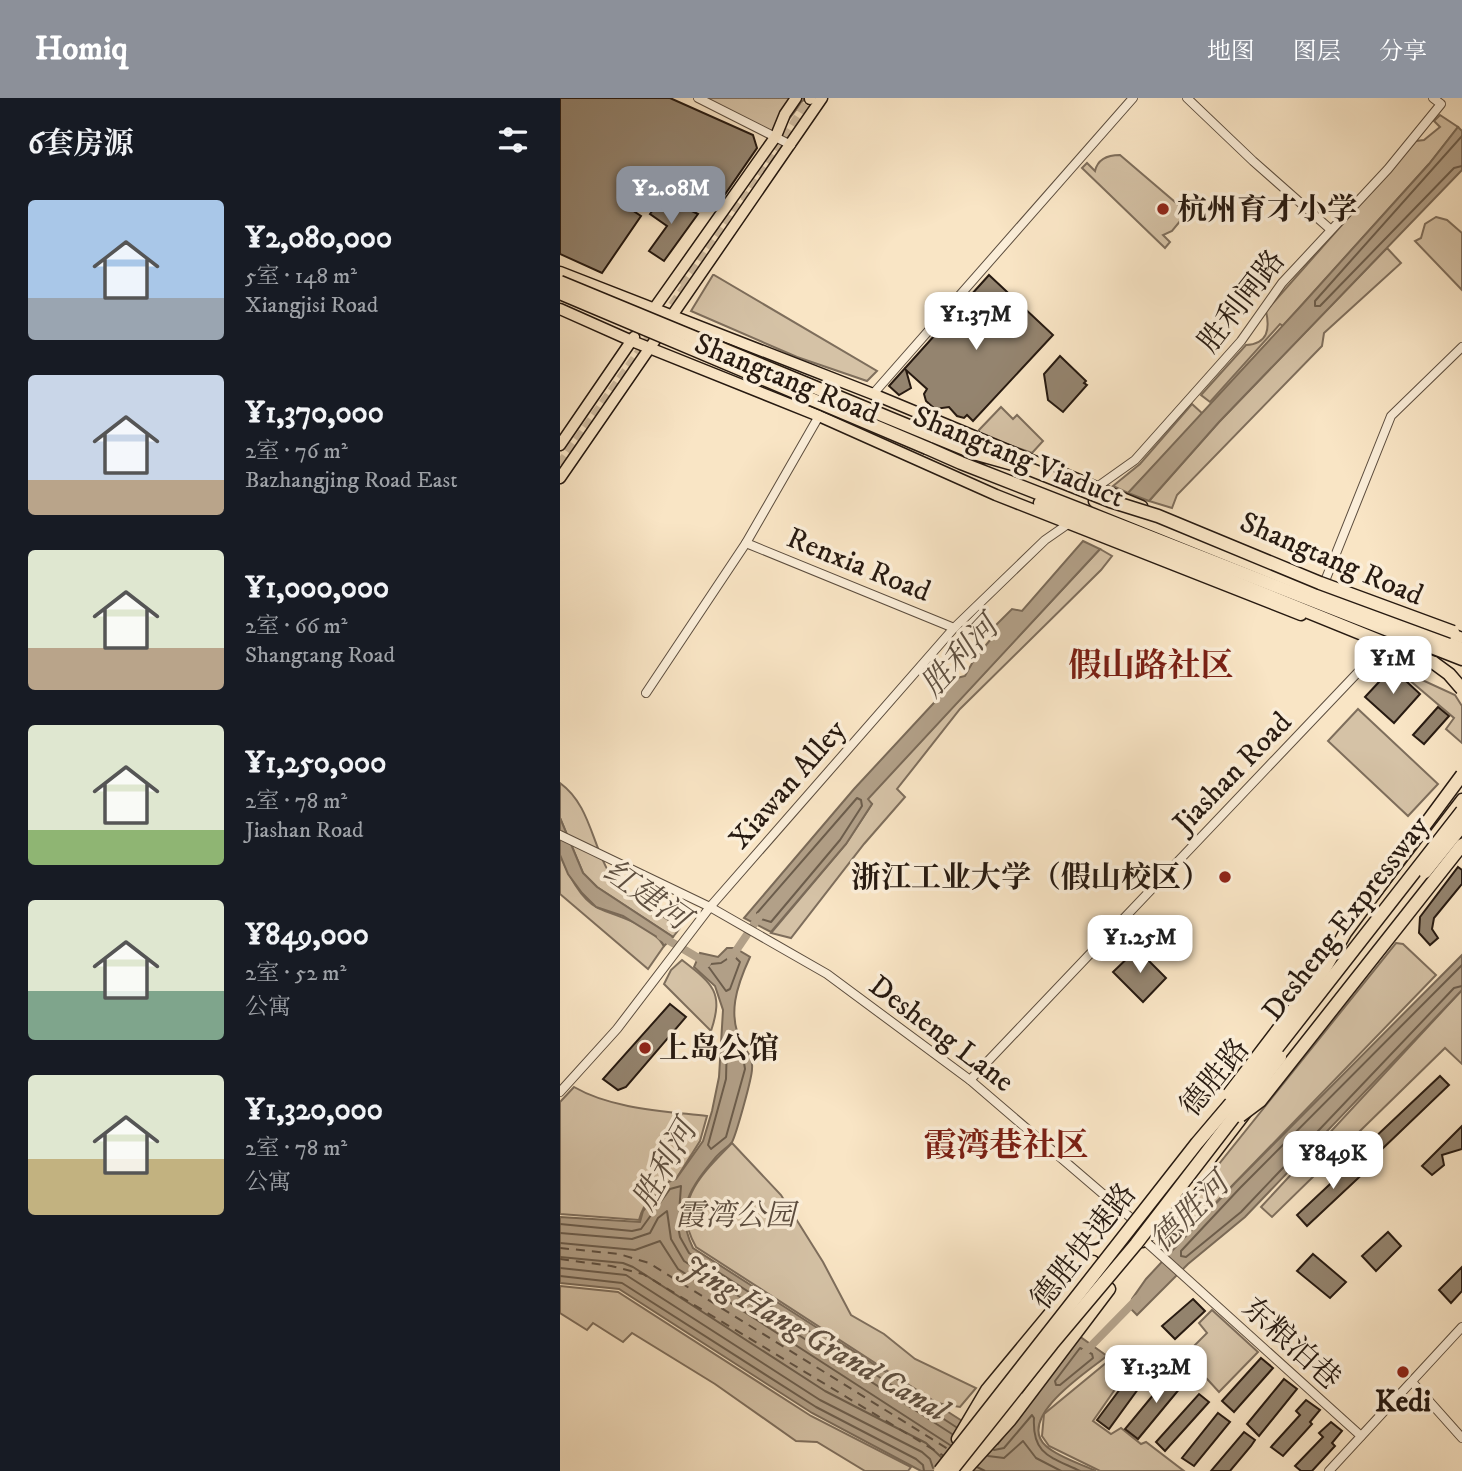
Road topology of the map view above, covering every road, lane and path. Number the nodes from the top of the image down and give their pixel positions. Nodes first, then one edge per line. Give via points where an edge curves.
1 (698, 98) edge
2 (796, 98) edge
3 (822, 98) edge
4 (1133, 98) edge
5 (1187, 98) edge
6 (1433, 98) edge
7 (776, 136) junction
8 (792, 145) junction
9 (1329, 229) junction
10 (560, 272) edge
11 (560, 282) edge
12 (560, 293) edge
13 (654, 308) junction
14 (560, 309) edge
15 (673, 315) junction
16 (632, 341) junction
17 (1462, 347) edge
18 (649, 348) junction
19 (873, 394) junction
20 (819, 416) junction
21 (560, 445) edge
22 (977, 454) junction
23 (961, 463) junction
24 (560, 478) edge
25 (1097, 487) junction
26 (1068, 524) junction
27 (746, 543) junction
28 (1325, 581) junction
29 (954, 628) junction
30 (1462, 636) edge
31 (1382, 647) junction
32 (1462, 649) edge
33 (1462, 659) edge
34 (1462, 681) edge
35 (1462, 689) edge
36 (646, 693) dead end
37 (1462, 775) edge
38 (1462, 785) edge
39 (1462, 799) edge
40 (1462, 811) edge
41 (1462, 825) edge
42 (560, 835) edge
43 (1462, 835) edge
44 (1462, 845) edge
45 (1462, 856) edge
46 (710, 907) junction
47 (1325, 968) junction
48 (1340, 999) junction
49 (970, 1080) junction
50 (560, 1092) edge
51 (1228, 1124) junction
52 (1197, 1143) junction
53 (1143, 1211) junction
54 (1131, 1218) junction
55 (1140, 1242) junction
56 (1462, 1327) edge
57 (1413, 1383) junction
58 (1361, 1436) junction
59 (958, 1438) junction
60 (1462, 1438) edge
61 (932, 1471) edge
62 (940, 1471) edge
63 (951, 1471) edge
64 (962, 1471) edge
65 (1329, 1471) edge

1 - 7 street
2 - 7 main road
3 - 8 main road
4 - 19 street
5 - 9 street
6 - 9 street, 胜利闸路 via 1441,104 1388,169
7 - 8 street
7 - 13 main road
8 - 15 main road
9 - 25 street, 胜利闸路 via 1269,298 1241,341 1143,451
10 - 13 main road, Shangtang Road
11 - 22 highway, Shangtang Viaduct, bridge
12 - 23 highway, Shangtang Viaduct, bridge
13 - 15 main road, Shangtang Road
13 - 16 main road
14 - 16 main road, Shangtang Road
15 - 18 main road
15 - 19 main road, Shangtang Road
16 - 18 main road, Shangtang Road
16 - 21 main road
17 - 28 street via 1391,416
18 - 20 main road, Shangtang Road
18 - 24 main road
19 - 25 main road, Shangtang Road
20 - 26 main road, Shangtang Road
20 - 27 street
22 - 30 highway, bridge via 1158,516
22 - 32 highway, Shangtang Viaduct, bridge
23 - 33 highway, Shangtang Viaduct
23 - 35 highway, bridge via 1006,488 1146,548 1434,663
25 - 28 main road, Shangtang Road
26 - 29 street, Xiawan Alley via 1045,540
26 - 31 main road, Shangtang Road
27 - 29 street, Renxia Road
27 - 36 street
28 - 30 main road, Shangtang Road
29 - 46 street, Xiawan Alley
31 - 34 main road, Shangtang Road
31 - 49 street, Jiashan Road
37 - 47 highway, bridge via 1345,933
38 - 47 highway, bridge
39 - 54 main road, 德胜路
40 - 52 highway, Desheng Expressway, bridge
41 - 51 highway, Desheng Expressway, bridge
42 - 46 street, Desheng Lane
43 - 55 main road via 1157,1230
44 - 48 highway, bridge
45 - 48 highway, bridge via 1395,941
46 - 49 street, Desheng Lane via 827,974
46 - 50 street, Xiawan Alley via 617,1029
47 - 52 highway, bridge via 1235,1084
48 - 51 highway, bridge via 1260,1101
49 - 54 street, Desheng Lane
51 - 55 highway, 德胜快速路, bridge
52 - 53 highway, 德胜快速路, bridge
53 - 59 highway, bridge via 1108,1244 987,1390
53 - 62 highway, 德胜快速路, bridge
54 - 55 street, Desheng Lane
54 - 59 main road, 德胜路
55 - 58 street, 东粮泊巷
55 - 63 highway, 德胜快速路, bridge
55 - 64 main road
55 - 64 highway, bridge via 1018,1409
56 - 57 street
57 - 58 street
57 - 60 street
58 - 65 street
59 - 61 main road, 德胜路

